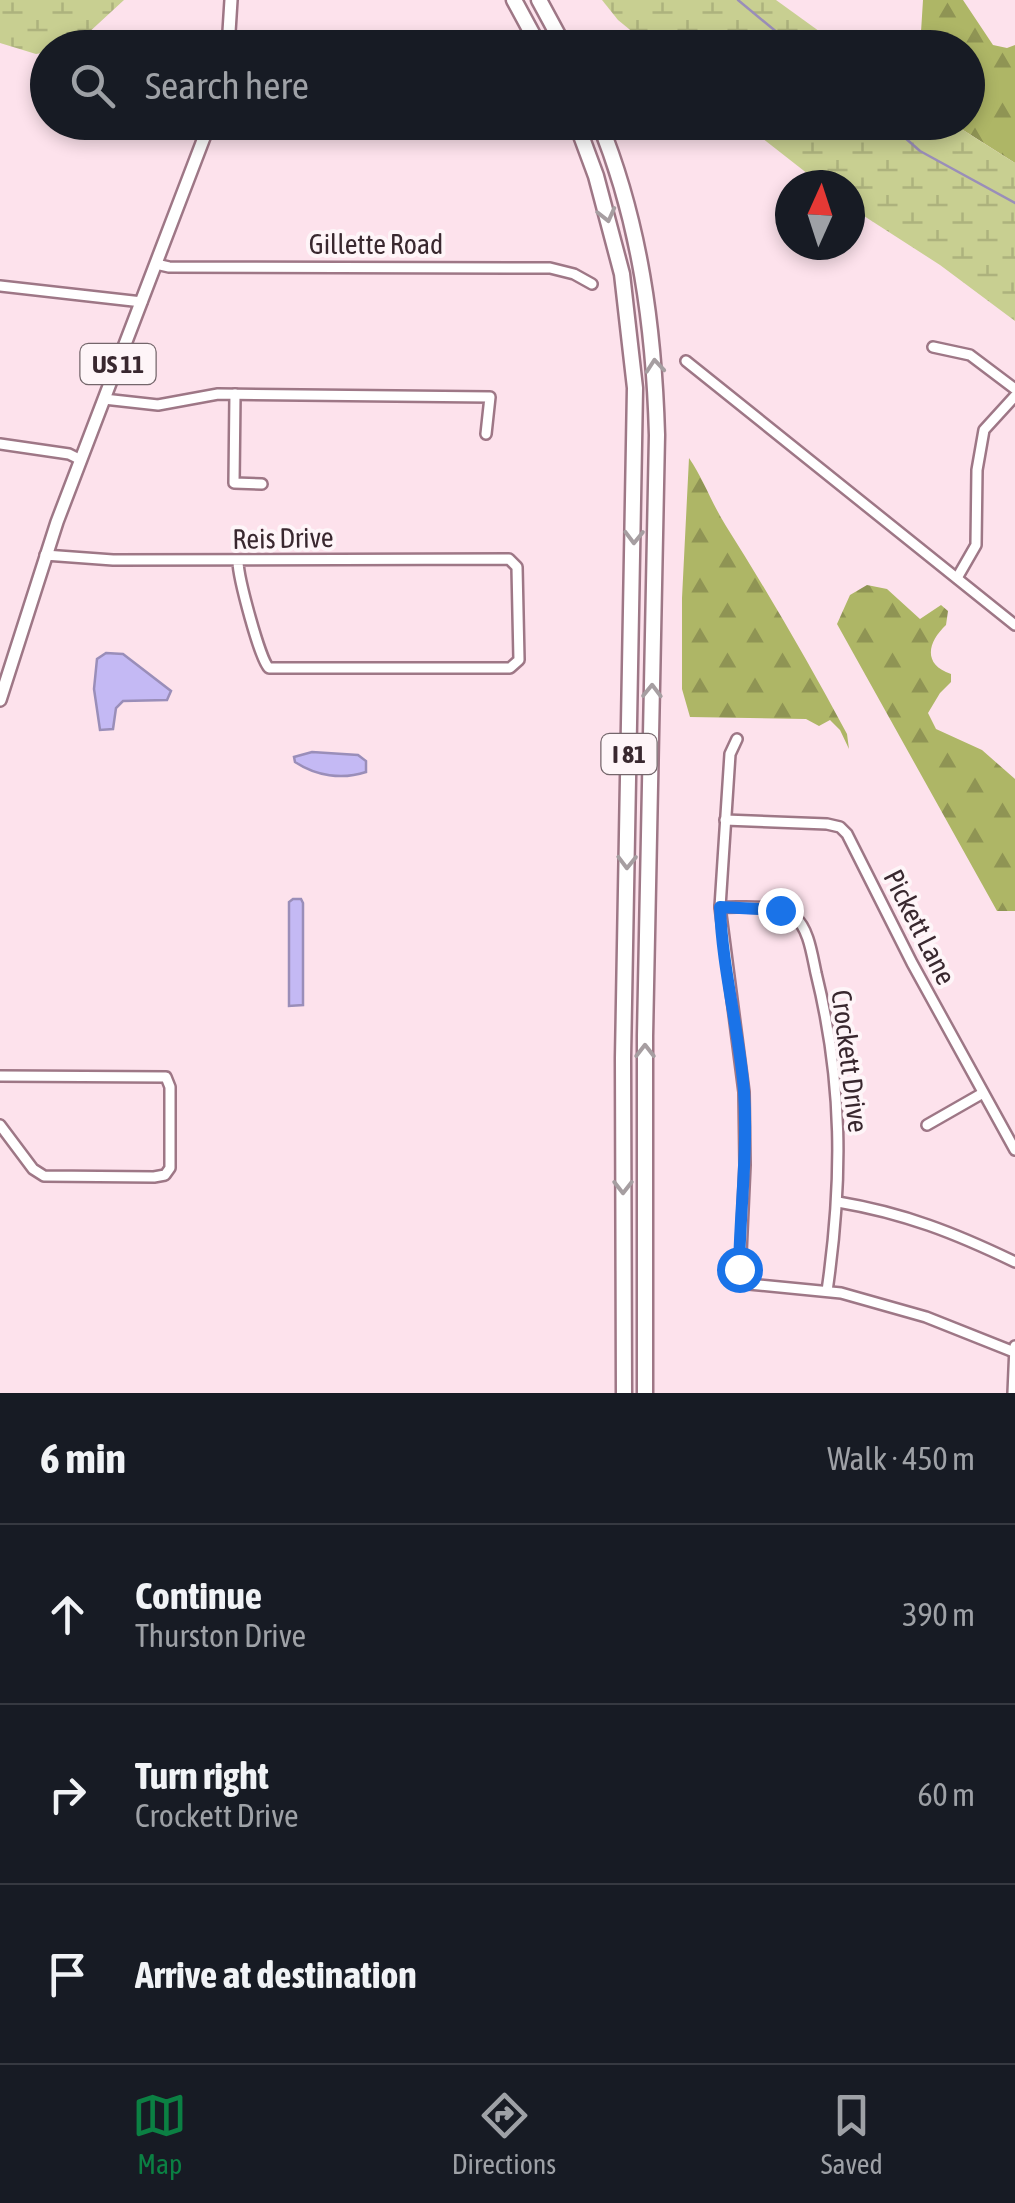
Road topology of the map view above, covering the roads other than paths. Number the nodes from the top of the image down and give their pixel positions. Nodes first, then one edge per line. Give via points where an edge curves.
1 (230, 0) edge
2 (514, 0) edge
3 (540, 0) edge
4 (229, 30) edge
5 (530, 30) edge
6 (555, 30) edge
7 (203, 140) edge
8 (583, 140) edge
9 (605, 140) edge
10 (156, 264) junction
11 (592, 284) dead end
12 (0, 286) edge
13 (142, 302) junction
14 (933, 347) dead end
15 (686, 361) dead end
16 (1015, 392) edge
17 (235, 394) junction
18 (104, 399) junction
19 (486, 434) dead end
20 (0, 444) edge
21 (81, 460) junction
22 (262, 484) dead end
23 (46, 555) junction
24 (238, 561) junction
25 (958, 578) junction
26 (1015, 624) edge
27 (0, 700) edge
28 (737, 739) dead end
29 (725, 820) junction
30 (720, 907) junction
31 (0, 1076) edge
32 (983, 1093) junction
33 (0, 1125) edge
34 (927, 1125) dead end
35 (1015, 1150) edge
36 (838, 1202) junction
37 (1015, 1262) edge
38 (827, 1291) junction
39 (1014, 1349) edge
40 (624, 1393) edge
41 (645, 1393) edge
42 (1012, 1393) edge

1 - 4 main road
2 - 5 highway
3 - 6 highway
7 - 10 main road, US 11
8 -> 40 highway, I 81 via 622,274 635,388
41 -> 9 highway, I 81 via 656,370 639,253
10 - 11 street, Gillette Road via 550,268
10 - 13 main road, US 11
12 - 13 street
13 - 18 main road, US 11
14 - 16 street via 970,354
15 - 25 street
16 - 25 street via 988,422 979,444 976,545
17 - 18 street via 158,405
17 - 19 street via 490,397
17 - 22 street via 234,483
18 - 21 main road, US 11
20 - 21 street
21 - 23 main road, US 11
23 - 24 street, Reis Drive
23 - 27 main road, US 11
24 - 24 street, Reis Drive via 505,558 517,567 516,665 264,665
25 - 26 street
28 - 29 street
29 - 30 street
29 - 32 street, Pickett Lane via 840,827
30 - 36 street, Crockett Drive via 788,912 804,930 834,1068
30 - 38 street via 745,1112 741,1278
31 - 33 street via 160,1076 168,1081 170,1168 154,1178 52,1177 33,1169
32 - 34 street
32 - 35 street, Pickett Lane
36 - 37 street via 914,1218
36 - 38 street, Crockett Drive
38 - 39 street via 899,1308
39 - 42 street

